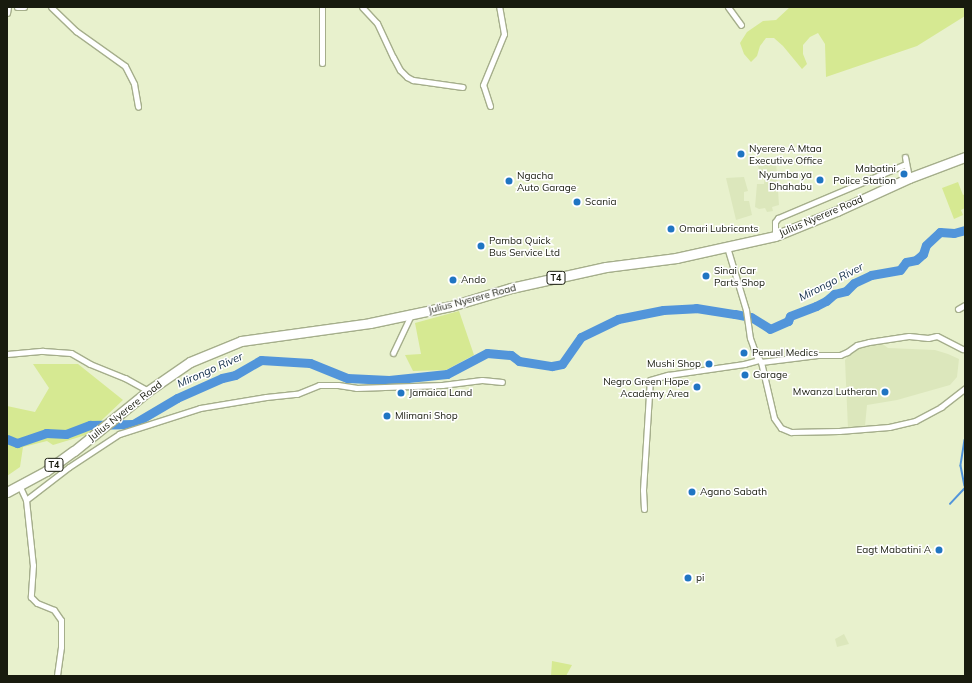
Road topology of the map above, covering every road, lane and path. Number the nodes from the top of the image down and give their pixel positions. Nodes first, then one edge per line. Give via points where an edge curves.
1 (8, 7) edge
2 (17, 7) edge
3 (24, 7) edge
4 (51, 7) edge
5 (322, 7) edge
6 (362, 7) edge
7 (499, 7) edge
8 (728, 7) edge
9 (7, 13) edge
10 (741, 26) dead end
11 (322, 63) dead end
12 (463, 87) dead end
13 (490, 106) dead end
14 (138, 107) dead end
15 (905, 157) dead end
16 (965, 157) edge
17 (906, 164) junction
18 (909, 178) junction
19 (775, 236) junction
20 (727, 247) junction
21 (965, 305) edge
22 (958, 309) dead end
23 (411, 315) junction
24 (963, 348) dead end
25 (392, 353) dead end
26 (7, 354) edge
27 (760, 361) junction
28 (502, 382) dead end
29 (965, 388) edge
30 (148, 391) junction
31 (20, 487) junction
32 (7, 492) edge
33 (26, 500) junction
34 (644, 509) dead end
35 (56, 676) edge

1 - 9 street
2 - 3 street
4 - 14 street via 76,31 125,66 134,84
5 - 11 street
6 - 12 street via 377,23 400,70 407,77
7 - 13 street via 504,34 483,85
8 - 10 street
15 - 17 street
16 - 18 highway, Julius Nyerere Road / T4
17 - 18 street
17 - 19 street via 778,218 775,222
18 - 19 highway, Julius Nyerere Road / T4
19 - 20 highway, Julius Nyerere Road / T4
20 - 23 highway, Julius Nyerere Road / T4 via 676,258 606,267 511,288
20 - 27 street
21 - 22 street
23 - 25 street
23 - 30 highway, Julius Nyerere Road / T4 via 241,341 190,362
24 - 27 street via 937,336 909,336 857,345 840,355
26 - 30 street via 35,351 71,353
27 - 29 street via 774,418 781,428 791,432 875,428 915,421 941,407
27 - 34 street via 650,380
28 - 33 street via 482,380 442,385 356,388 319,385 297,394 200,408 119,434 69,467
30 - 31 highway, Julius Nyerere Road / T4 via 98,433
31 - 32 highway, Julius Nyerere Road / T4
31 - 33 street
33 - 35 street via 33,566 31,597 37,603 54,610 62,620

